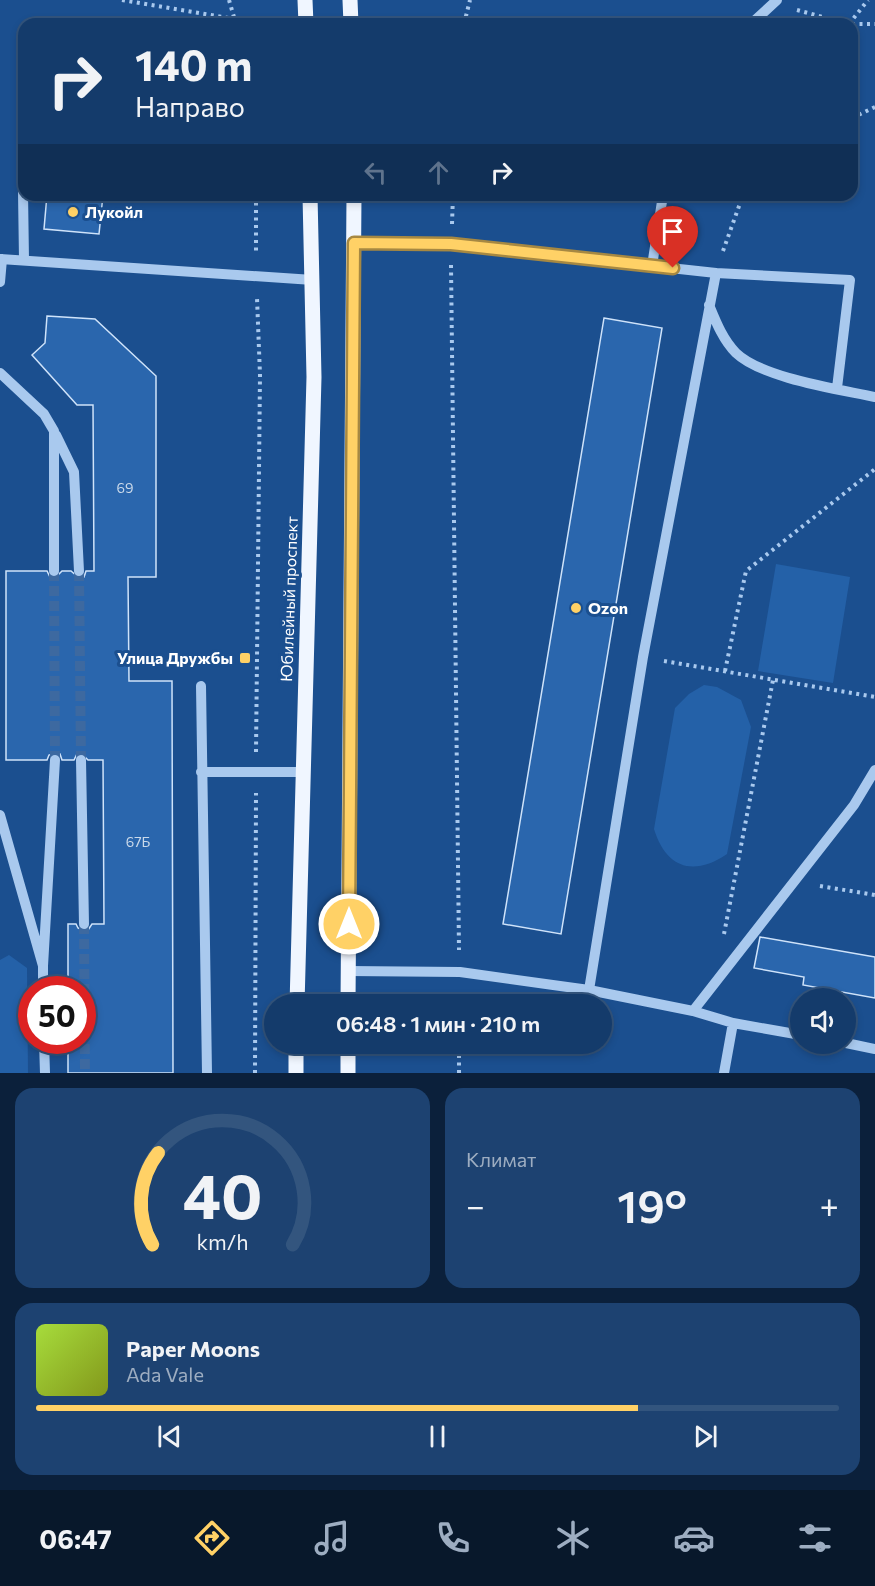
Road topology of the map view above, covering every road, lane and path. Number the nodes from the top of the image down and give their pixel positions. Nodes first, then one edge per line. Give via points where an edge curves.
1 (122, 0) edge
2 (229, 0) edge
3 (305, 0) edge
4 (350, 0) edge
5 (470, 0) edge
6 (868, 0) edge
7 (776, 2) edge
8 (214, 18) edge
9 (234, 18) edge
10 (306, 18) edge
11 (351, 18) edge
12 (466, 18) edge
13 (758, 18) edge
14 (830, 18) edge
15 (854, 18) edge
16 (858, 24) edge
17 (875, 24) edge
18 (875, 107) edge
19 (858, 115) edge
20 (23, 201) edge
21 (256, 201) edge
22 (310, 201) edge
23 (354, 201) edge
24 (453, 201) edge
25 (662, 201) edge
26 (740, 201) edge
27 (354, 243) junction
28 (451, 244) junction
29 (1, 259) edge
30 (24, 260) junction
31 (652, 266) junction
32 (716, 273) junction
33 (256, 276) junction
34 (313, 280) junction
35 (0, 282) edge
36 (709, 305) junction
37 (0, 373) edge
38 (837, 388) junction
39 (875, 397) edge
40 (54, 431) junction
41 (875, 470) edge
42 (54, 571) tunnel mouth
43 (80, 571) tunnel mouth
44 (643, 657) junction
45 (725, 671) junction
46 (773, 680) junction
47 (201, 686) dead end
48 (875, 697) edge
49 (55, 760) tunnel mouth
50 (81, 760) tunnel mouth
51 (875, 770) edge
52 (201, 772) junction
53 (256, 772) junction
54 (301, 772) junction
55 (0, 815) edge
56 (794, 881) junction
57 (875, 895) edge
58 (84, 924) tunnel mouth
59 (724, 936) dead end
60 (43, 966) junction
61 (348, 971) junction
62 (460, 972) junction
63 (43, 976) edge
64 (589, 990) junction
65 (297, 994) edge
66 (348, 994) edge
67 (460, 994) edge
68 (693, 1011) junction
69 (734, 1023) junction
70 (790, 1033) edge
71 (856, 1045) edge
72 (875, 1049) edge
73 (44, 1054) edge
74 (296, 1054) edge
75 (348, 1054) edge
76 (459, 1054) edge
77 (45, 1073) edge
78 (207, 1073) edge
79 (255, 1073) edge
80 (296, 1073) edge
81 (348, 1073) edge
82 (459, 1073) edge
83 (724, 1073) edge

1 - 8 path
2 - 9 path
3 - 10 main road
4 - 11 main road
5 - 12 path
6 - 15 path
7 - 13 lane
7 - 14 path
16 - 17 path
18 - 19 path
20 - 30 lane
21 - 33 path
22 - 34 main road, Юбилейный проспект
23 - 27 main road
24 - 28 path
25 - 31 lane
26 - 32 path
27 - 28 lane
27 - 61 main road
28 - 31 lane
28 - 62 path
29 - 30 lane
29 - 35 lane
30 - 33 lane
31 - 32 lane
32 - 36 lane
32 - 38 lane via 850,280
33 - 34 lane
33 - 53 path via 260,375
34 - 54 main road, Юбилейный проспект via 314,377
36 - 38 lane via 721,333 735,352 755,368
36 - 44 lane
37 - 40 lane via 44,414
38 - 39 lane
40 - 42 lane
40 - 43 lane via 74,472
41 - 45 path via 746,571
44 - 45 path
44 - 64 lane
45 - 46 path
46 - 48 path
46 - 59 path
47 - 52 lane
49 - 60 lane
50 - 58 lane
51 - 56 lane via 854,805
52 - 53 lane
52 - 78 lane
53 - 54 lane
53 - 79 path
54 - 65 main road, Юбилейный проспект
55 - 60 lane
56 - 57 path
56 - 68 lane
60 - 63 lane
61 - 62 lane
61 - 66 main road
62 - 64 lane
62 - 67 path
64 - 68 lane
68 - 69 lane
69 - 70 lane
69 - 83 lane
71 - 72 lane
73 - 77 lane
74 - 80 main road
75 - 81 main road
76 - 82 path

